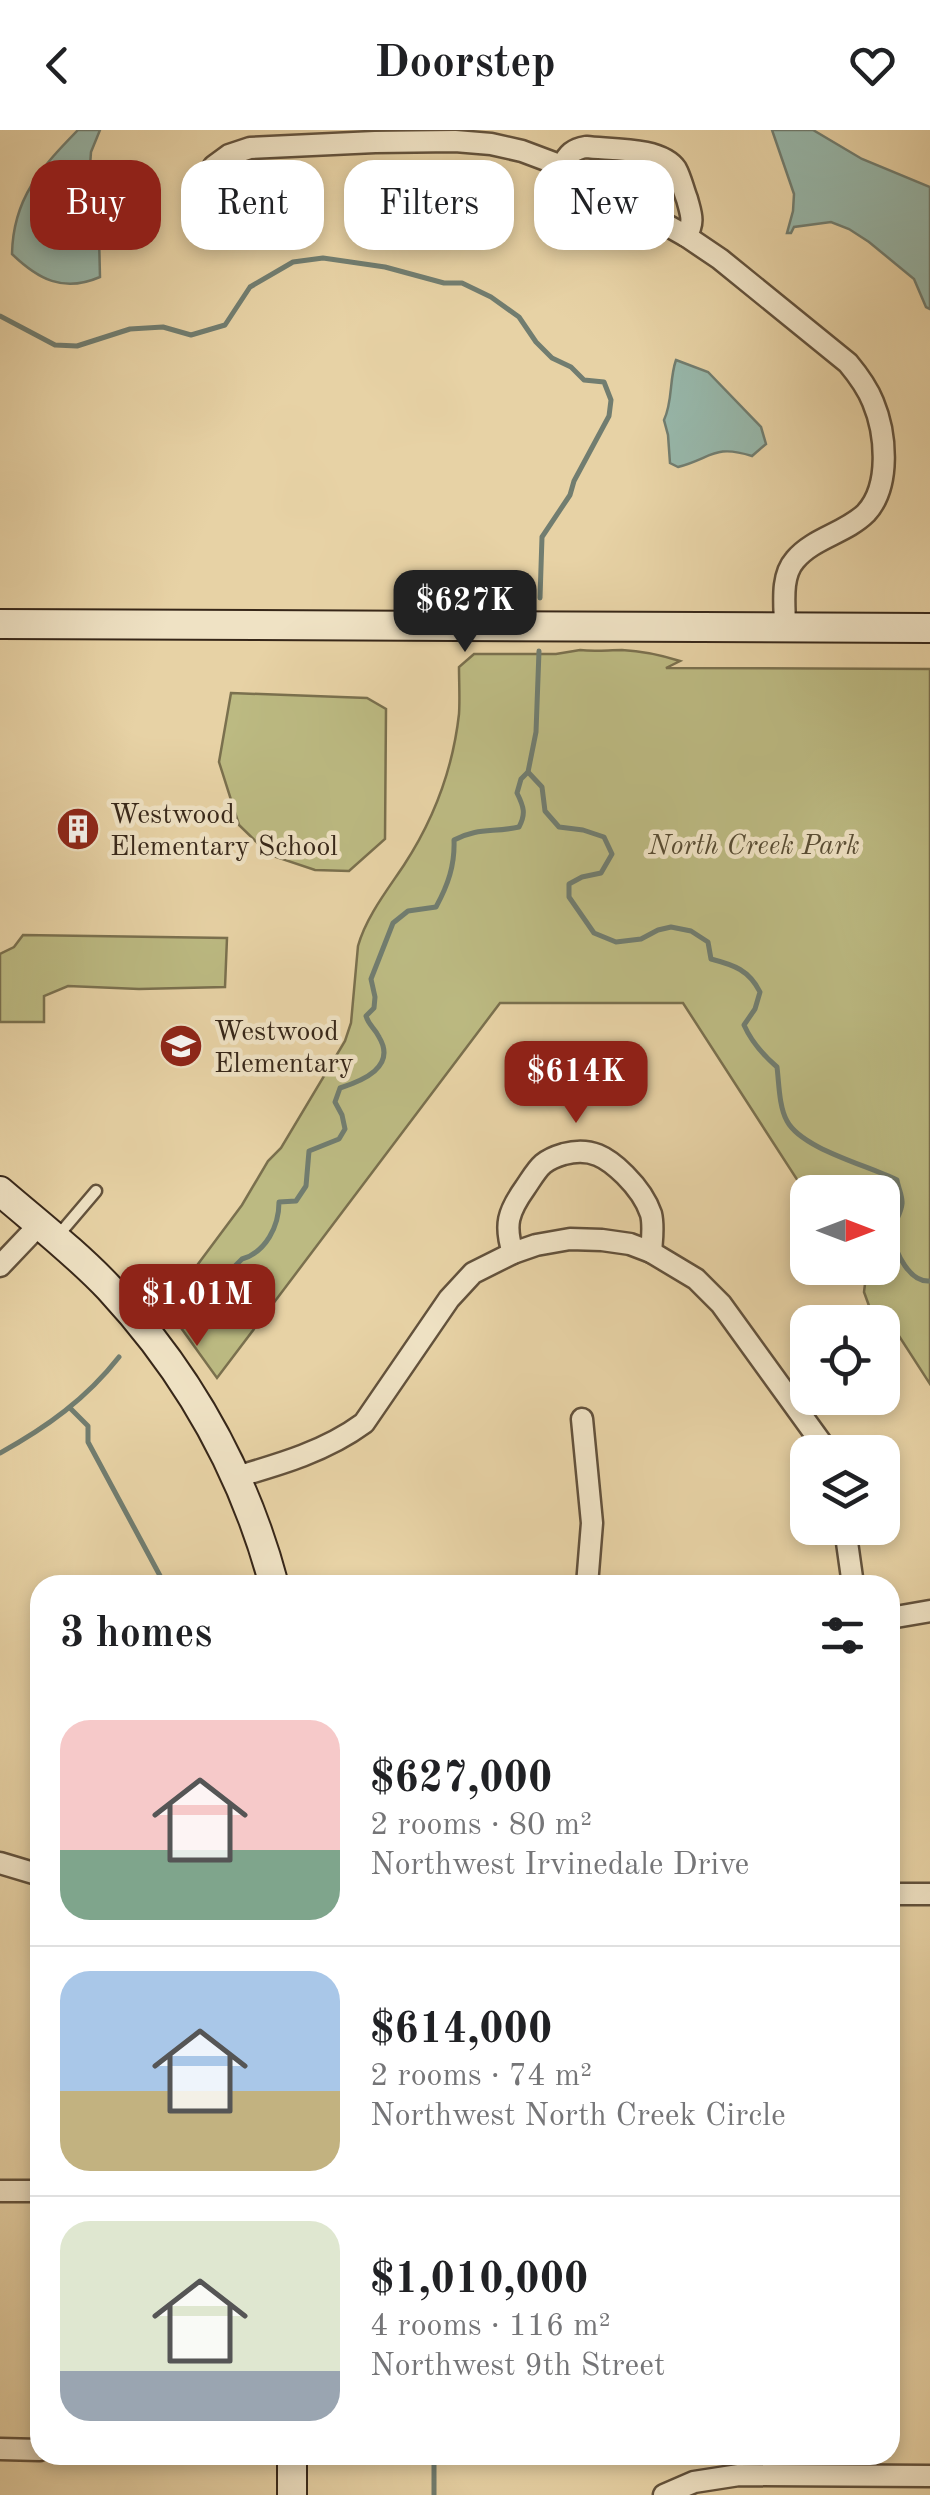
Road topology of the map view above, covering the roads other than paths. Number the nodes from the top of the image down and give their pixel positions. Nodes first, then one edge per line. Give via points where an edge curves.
1 (342, 137) edge
2 (222, 160) edge
3 (546, 160) edge
4 (565, 160) edge
5 (668, 160) edge
6 (674, 166) edge
7 (674, 229) edge
8 (686, 236) junction
9 (0, 624) edge
10 (785, 628) junction
11 (930, 628) edge
12 (96, 1190) dead end
13 (0, 1191) edge
14 (46, 1232) junction
15 (651, 1252) junction
16 (512, 1253) junction
17 (0, 1266) edge
18 (582, 1419) dead end
19 (816, 1435) edge
20 (236, 1477) junction
21 (848, 1545) edge
22 (271, 1575) edge
23 (588, 1575) edge
24 (852, 1575) edge
25 (930, 1610) edge
26 (900, 1616) edge
27 (0, 1863) edge
28 (30, 1872) edge
29 (900, 1894) edge
30 (930, 1894) edge
31 (0, 2191) edge
32 (30, 2191) edge
33 (0, 2450) edge
34 (30, 2450) edge
35 (292, 2465) edge
36 (930, 2476) edge
37 (821, 2485) edge
38 (292, 2495) edge
39 (664, 2495) edge

1 - 2 street via 250,148
1 - 3 street via 490,144
4 - 5 street via 586,147
6 - 8 street via 692,216
7 - 8 street
8 - 10 street via 848,363 864,383 880,427 882,472 875,500 853,523 796,558 786,579
9 - 10 main road
10 - 11 main road
12 - 14 lane
13 - 14 main road
14 - 17 street
14 - 20 main road via 106,1285 177,1370
15 - 16 street via 570,1239
15 - 16 street via 650,1213 633,1184 598,1153 580,1150 544,1164 520,1196 507,1220
15 - 19 street via 696,1279 721,1304
16 - 20 street via 473,1274 449,1299 364,1424 332,1445
18 - 23 street via 592,1523
20 - 22 main road
21 - 24 street
25 - 26 street
27 - 28 street
29 - 30 street
31 - 32 street
33 - 34 street
35 - 38 main road
36 - 37 street
37 - 39 street via 767,2474 717,2477

